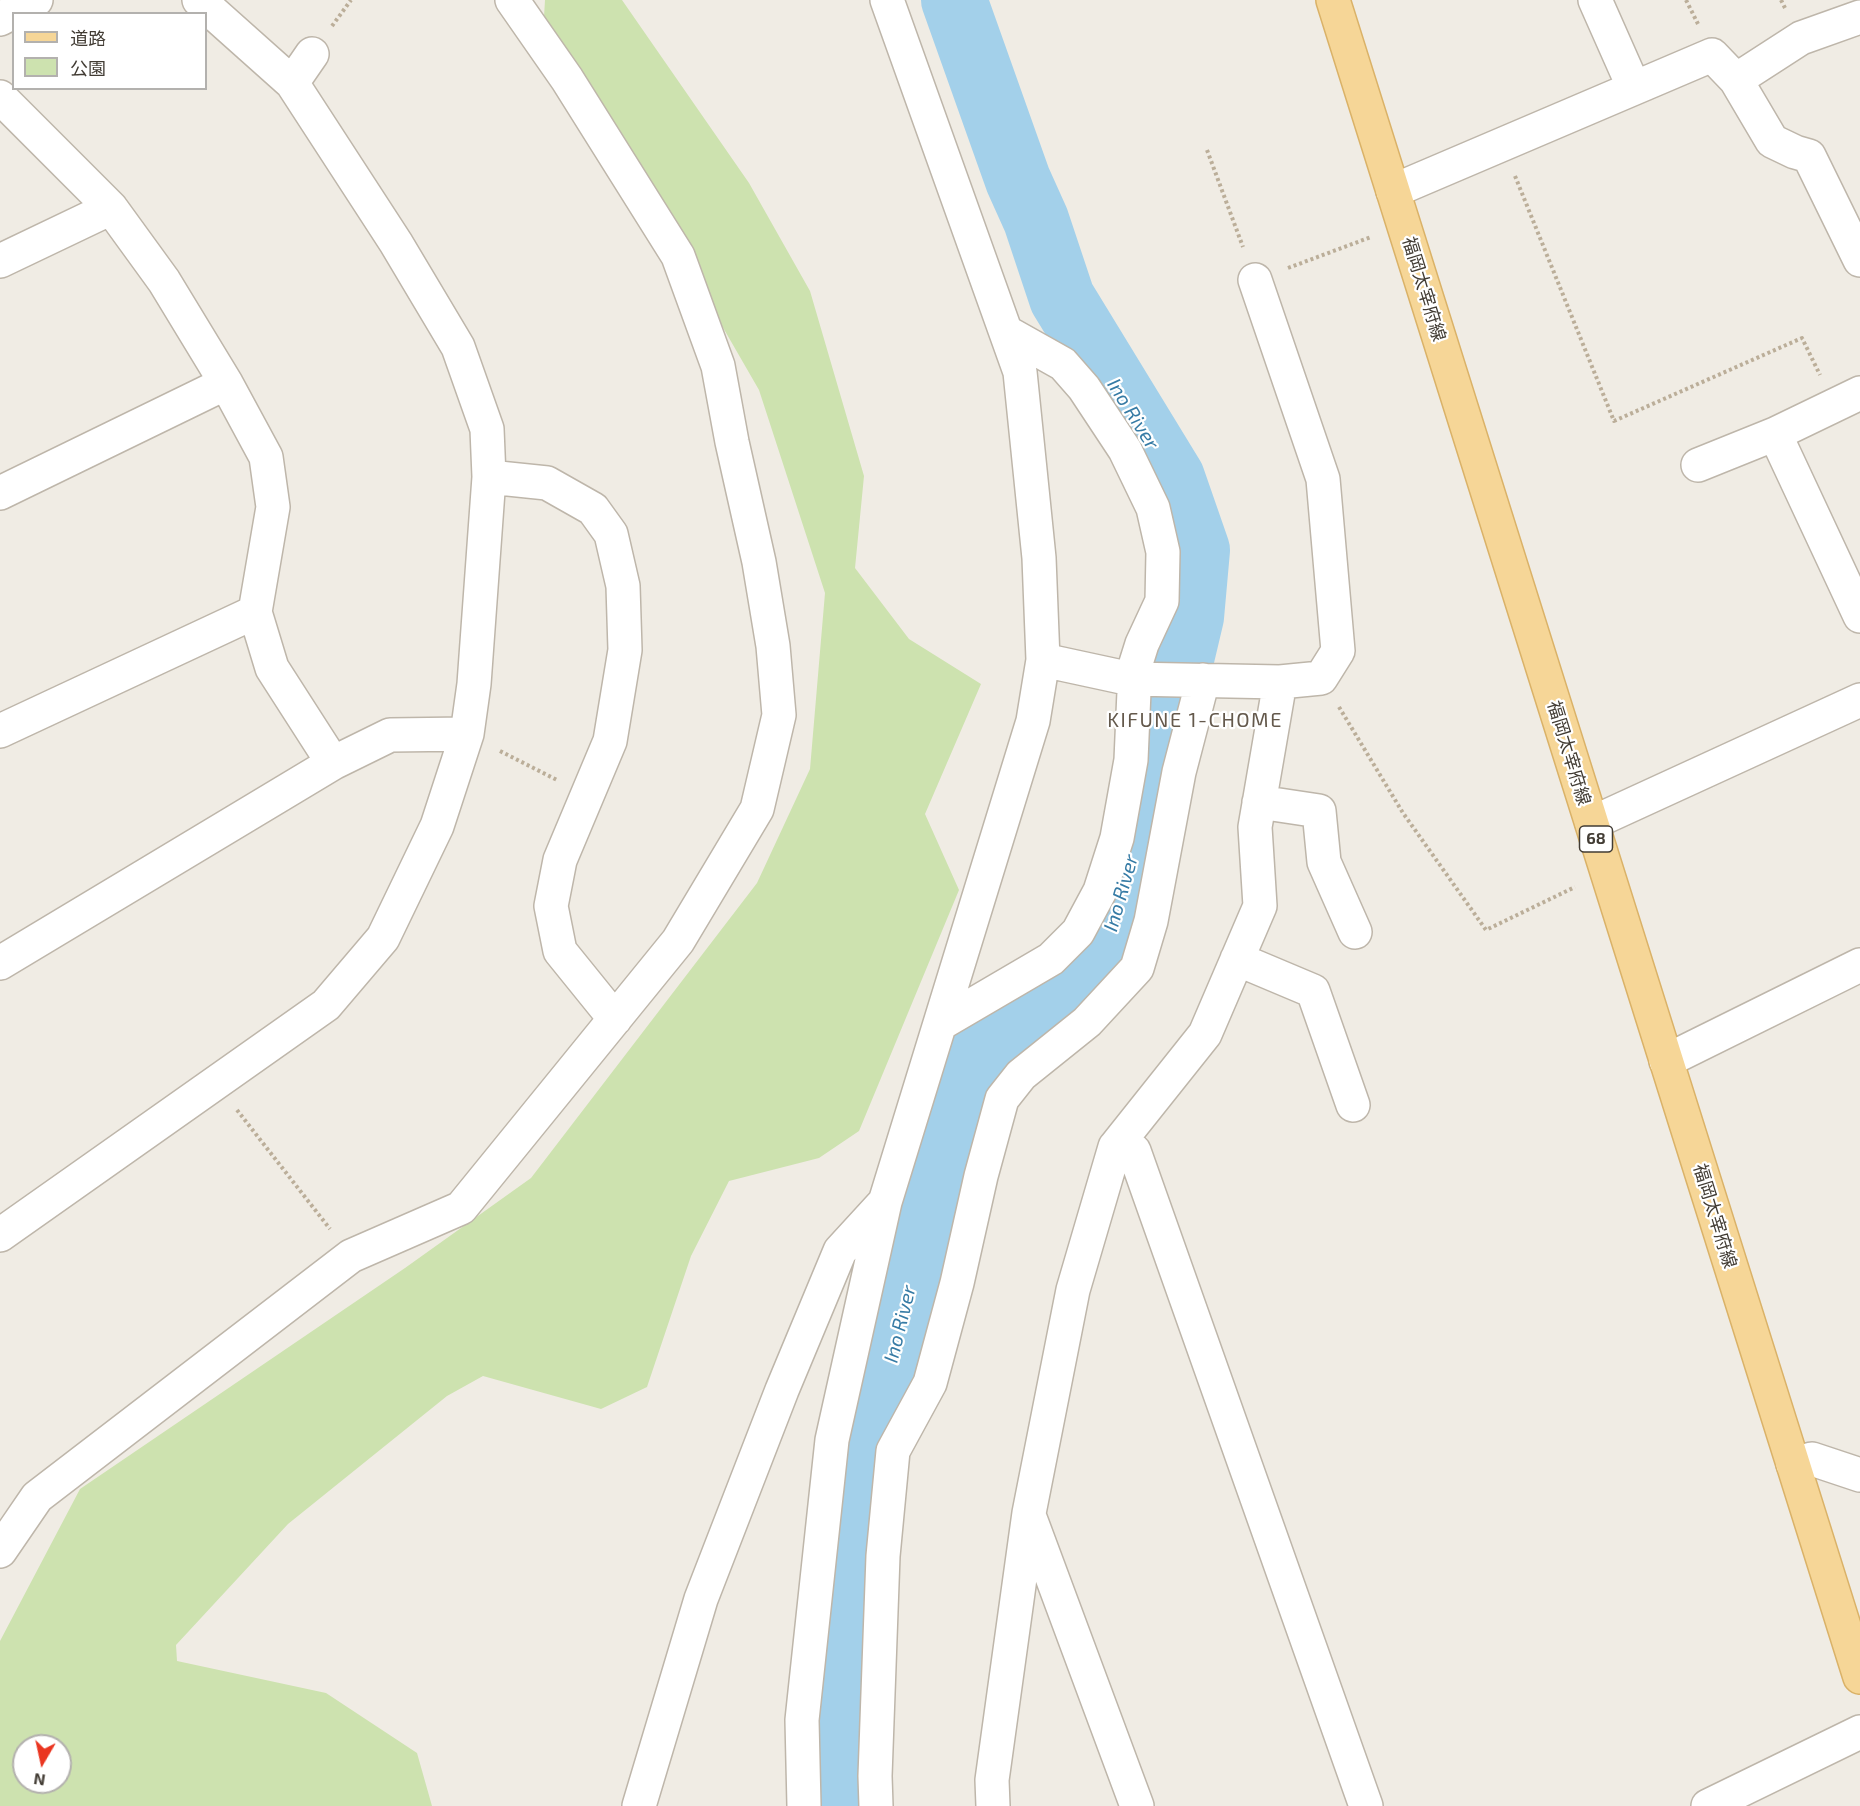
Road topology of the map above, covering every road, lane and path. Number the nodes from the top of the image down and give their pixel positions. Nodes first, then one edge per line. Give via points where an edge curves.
1 (36, 0) edge
2 (199, 0) edge
3 (512, 0) edge
4 (887, 0) edge
5 (1333, 0) edge
6 (1595, 0) edge
7 (13, 12) edge
8 (1860, 17) edge
9 (312, 54) dead end
10 (1737, 80) junction
11 (292, 83) junction
12 (1634, 88) junction
13 (0, 97) edge
14 (1503, 144) junction
15 (1207, 150) dead end
16 (1393, 191) junction
17 (111, 208) junction
18 (1404, 225) junction
19 (1860, 260) edge
20 (0, 261) edge
21 (1255, 280) junction
22 (1006, 332) junction
23 (226, 383) junction
24 (1847, 399) edge
25 (1775, 434) junction
26 (1698, 465) dead end
27 (489, 477) junction
28 (0, 493) edge
29 (255, 612) junction
30 (1860, 616) edge
31 (1043, 660) junction
32 (1321, 678) junction
33 (1131, 679) junction
34 (1203, 680) junction
35 (1281, 681) junction
36 (1860, 700) edge
37 (0, 731) edge
38 (467, 734) junction
39 (333, 763) junction
40 (586, 795) junction
41 (1259, 802) junction
42 (1592, 824) junction
43 (1607, 871) junction
44 (1355, 932) dead end
45 (1237, 959) junction
46 (0, 963) edge
47 (1860, 965) edge
48 (615, 1019) junction
49 (940, 1024) junction
50 (1666, 1061) junction
51 (216, 1082) junction
52 (1353, 1105) dead end
53 (1115, 1147) junction
54 (885, 1202) junction
55 (0, 1235) edge
56 (351, 1256) junction
57 (1793, 1464) junction
58 (1860, 1475) edge
59 (1029, 1513) junction
60 (0, 1551) edge
61 (1860, 1677) edge
62 (1860, 1732) edge
63 (639, 1806) edge
64 (804, 1806) edge
65 (876, 1806) edge
66 (993, 1806) edge
67 (1137, 1806) edge
68 (1366, 1806) edge
69 (1708, 1806) edge

1 - 7 street
2 - 11 street
3 - 48 street via 567,79 678,256 718,366 773,646 779,715 757,809 678,941
4 - 22 street
5 - 16 main road, 福岡太宰府線 / 68
6 - 12 street
8 - 10 street via 1801,38
9 - 11 street
10 - 12 street via 1712,55
10 - 19 street via 1772,141 1809,156
11 - 27 street via 458,347 487,429
12 - 14 street
13 - 17 street
14 - 16 street
14 - 24 path via 1614,421 1802,338
15 - 21 path
16 - 18 main road, 福岡太宰府線 / 68
17 - 20 street
17 - 23 street via 164,281
18 - 21 path
18 - 42 main road, 福岡太宰府線 / 68
21 - 32 street via 1323,479 1338,651
22 - 31 street via 1020,372 1039,558
22 - 33 street via 1063,364 1084,388 1125,450 1153,508 1162,552 1162,600
23 - 28 street
23 - 29 street via 266,457 273,507
24 - 25 street
25 - 26 street
25 - 30 street
27 - 38 street
27 - 40 street via 547,483 593,509 611,534 623,586 625,650 610,741
29 - 37 street
29 - 39 street via 272,668
31 - 33 street
31 - 49 street via 1033,721
32 - 35 street
32 - 43 path via 1403,813 1486,930
33 - 34 street
33 - 49 street via 1131,760 1117,838 1100,891 1078,932 1051,958
34 - 35 street
34 - 65 street via 1179,772 1151,921 1137,968 1087,1022 1021,1075 1002,1099 930,1383 893,1451 883,1556
35 - 41 street
36 - 42 street
38 - 39 street via 390,735
38 - 40 path
38 - 51 street via 437,826 383,938 326,1005
39 - 46 street
40 - 48 street via 560,860 551,906 560,951
41 - 44 street via 1319,811 1324,862
41 - 45 street via 1255,827 1260,906
42 - 43 main road, 福岡太宰府線 / 68
43 - 50 main road, 福岡太宰府線 / 68
45 - 52 street via 1313,991
45 - 53 street via 1205,1034
47 - 50 street
48 - 56 street via 461,1208
49 - 54 street
50 - 57 main road, 福岡太宰府線 / 68
51 - 55 street
51 - 56 path
53 - 59 street via 1073,1290
53 - 68 street via 1134,1151
54 - 63 street via 840,1251 782,1390 700,1599
54 - 64 street via 832,1440 802,1720
56 - 60 street via 37,1497
57 - 58 street via 1812,1459
57 - 61 main road, 福岡太宰府線 / 68
59 - 66 street via 992,1780
59 - 67 street
62 - 69 street

